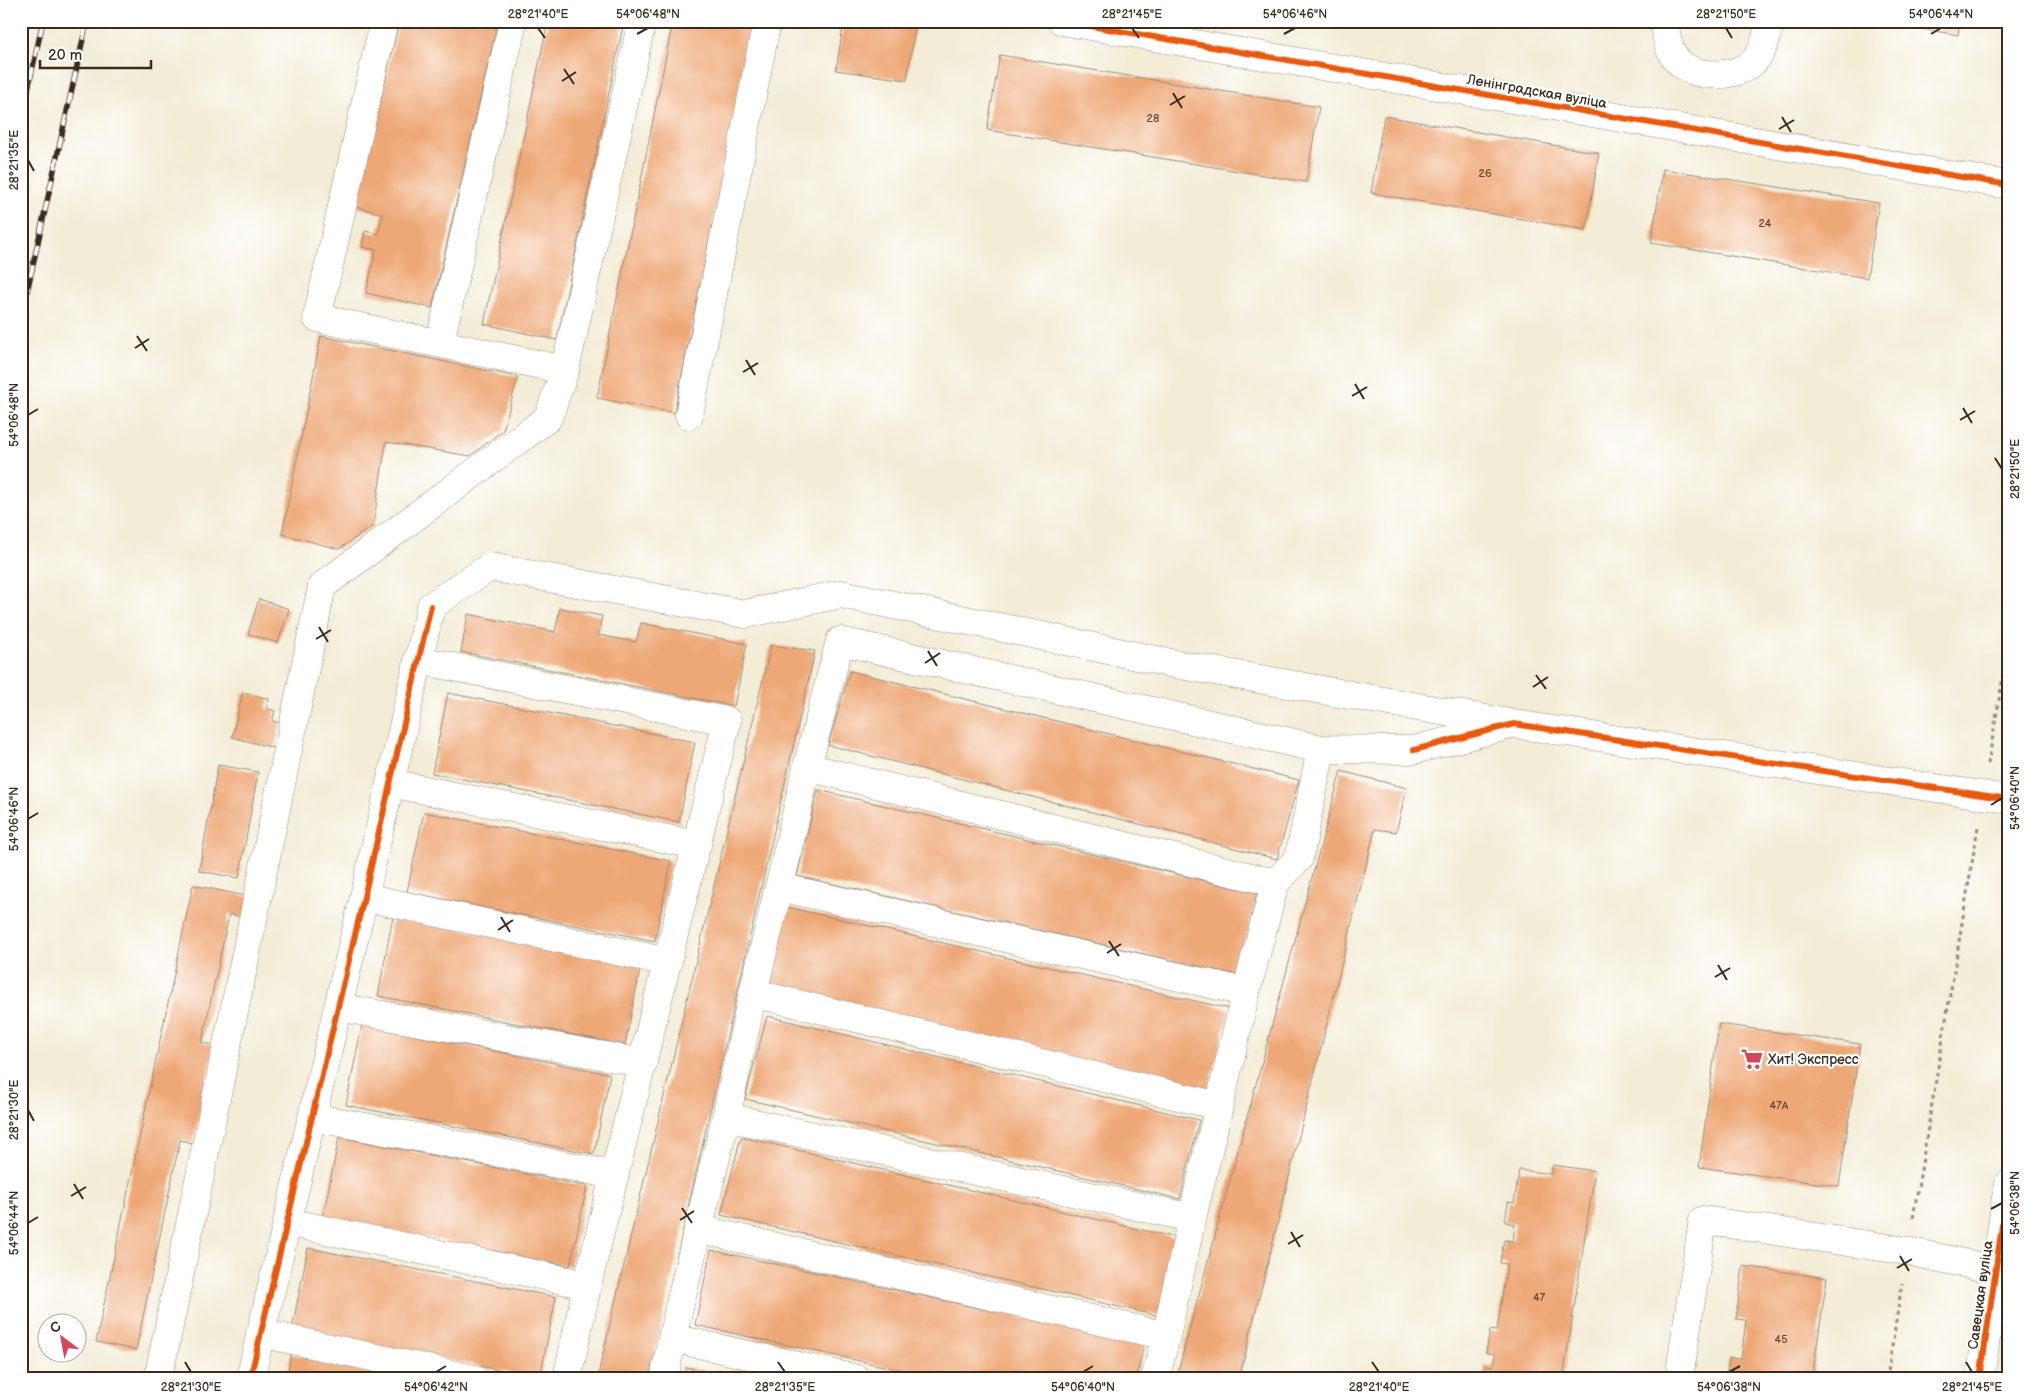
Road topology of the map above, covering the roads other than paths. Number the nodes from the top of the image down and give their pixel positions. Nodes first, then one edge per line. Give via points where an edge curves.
1 (384, 21) edge
2 (513, 21) edge
3 (642, 21) edge
4 (767, 21) edge
5 (1062, 21) edge
6 (1665, 21) edge
7 (1770, 21) edge
8 (2008, 185) edge
9 (440, 342) junction
10 (565, 370) junction
11 (689, 414) dead end
12 (418, 660) junction
13 (1514, 724) junction
14 (1321, 749) junction
15 (807, 767) junction
16 (390, 783) junction
17 (1995, 797) edge
18 (697, 845) junction
19 (1275, 883) junction
20 (778, 893) junction
21 (364, 897) junction
22 (668, 962) junction
23 (1246, 992) junction
24 (753, 993) junction
25 (338, 1007) junction
26 (643, 1063) junction
27 (1219, 1106) junction
28 (312, 1117) junction
29 (726, 1117) junction
30 (615, 1175) junction
31 (2008, 1184) edge
32 (1192, 1218) junction
33 (287, 1222) junction
34 (698, 1229) junction
35 (1996, 1270) junction
36 (587, 1285) junction
37 (260, 1334) junction
38 (1166, 1336) junction
39 (672, 1338) junction
40 (158, 1379) edge
41 (250, 1379) edge
42 (474, 1379) edge
43 (567, 1379) edge
44 (664, 1379) edge
45 (857, 1379) edge
46 (1155, 1379) edge
47 (1679, 1379) edge
48 (1980, 1379) edge

1 - 9 street via 317,318
2 - 9 street
3 - 10 street
4 - 11 street
5 - 8 street, Ленінградская вуліца
6 - 7 street via 1667,40 1675,58 1689,69 1722,75 1753,62 1764,45
9 - 10 street
10 - 40 street via 548,418 322,586
12 - 13 street via 431,606 490,567 745,614 842,594 1175,664
12 - 16 street
12 - 18 street via 727,721
13 - 14 street via 1414,750
13 - 17 street
14 - 15 street via 840,641
14 - 19 street via 1299,858
15 - 19 street
15 - 20 street
16 - 18 street
16 - 21 street
18 - 22 street
19 - 23 street
20 - 23 street via 779,887
20 - 24 street
21 - 22 street
21 - 25 street
22 - 26 street
23 - 27 street
24 - 27 street
24 - 29 street
25 - 26 street
25 - 28 street
26 - 30 street
27 - 32 street
28 - 30 street
28 - 33 street
29 - 32 street
29 - 34 street
30 - 36 street
31 - 35 street, Савецкая вуліца
32 - 38 street
33 - 36 street
33 - 37 street
34 - 38 street
34 - 39 street
35 - 47 street via 1907,1251 1703,1220
35 - 48 street, Савецкая вуліца
36 - 43 street
37 - 41 street
37 - 42 street
38 - 46 street
39 - 44 street
39 - 45 street

